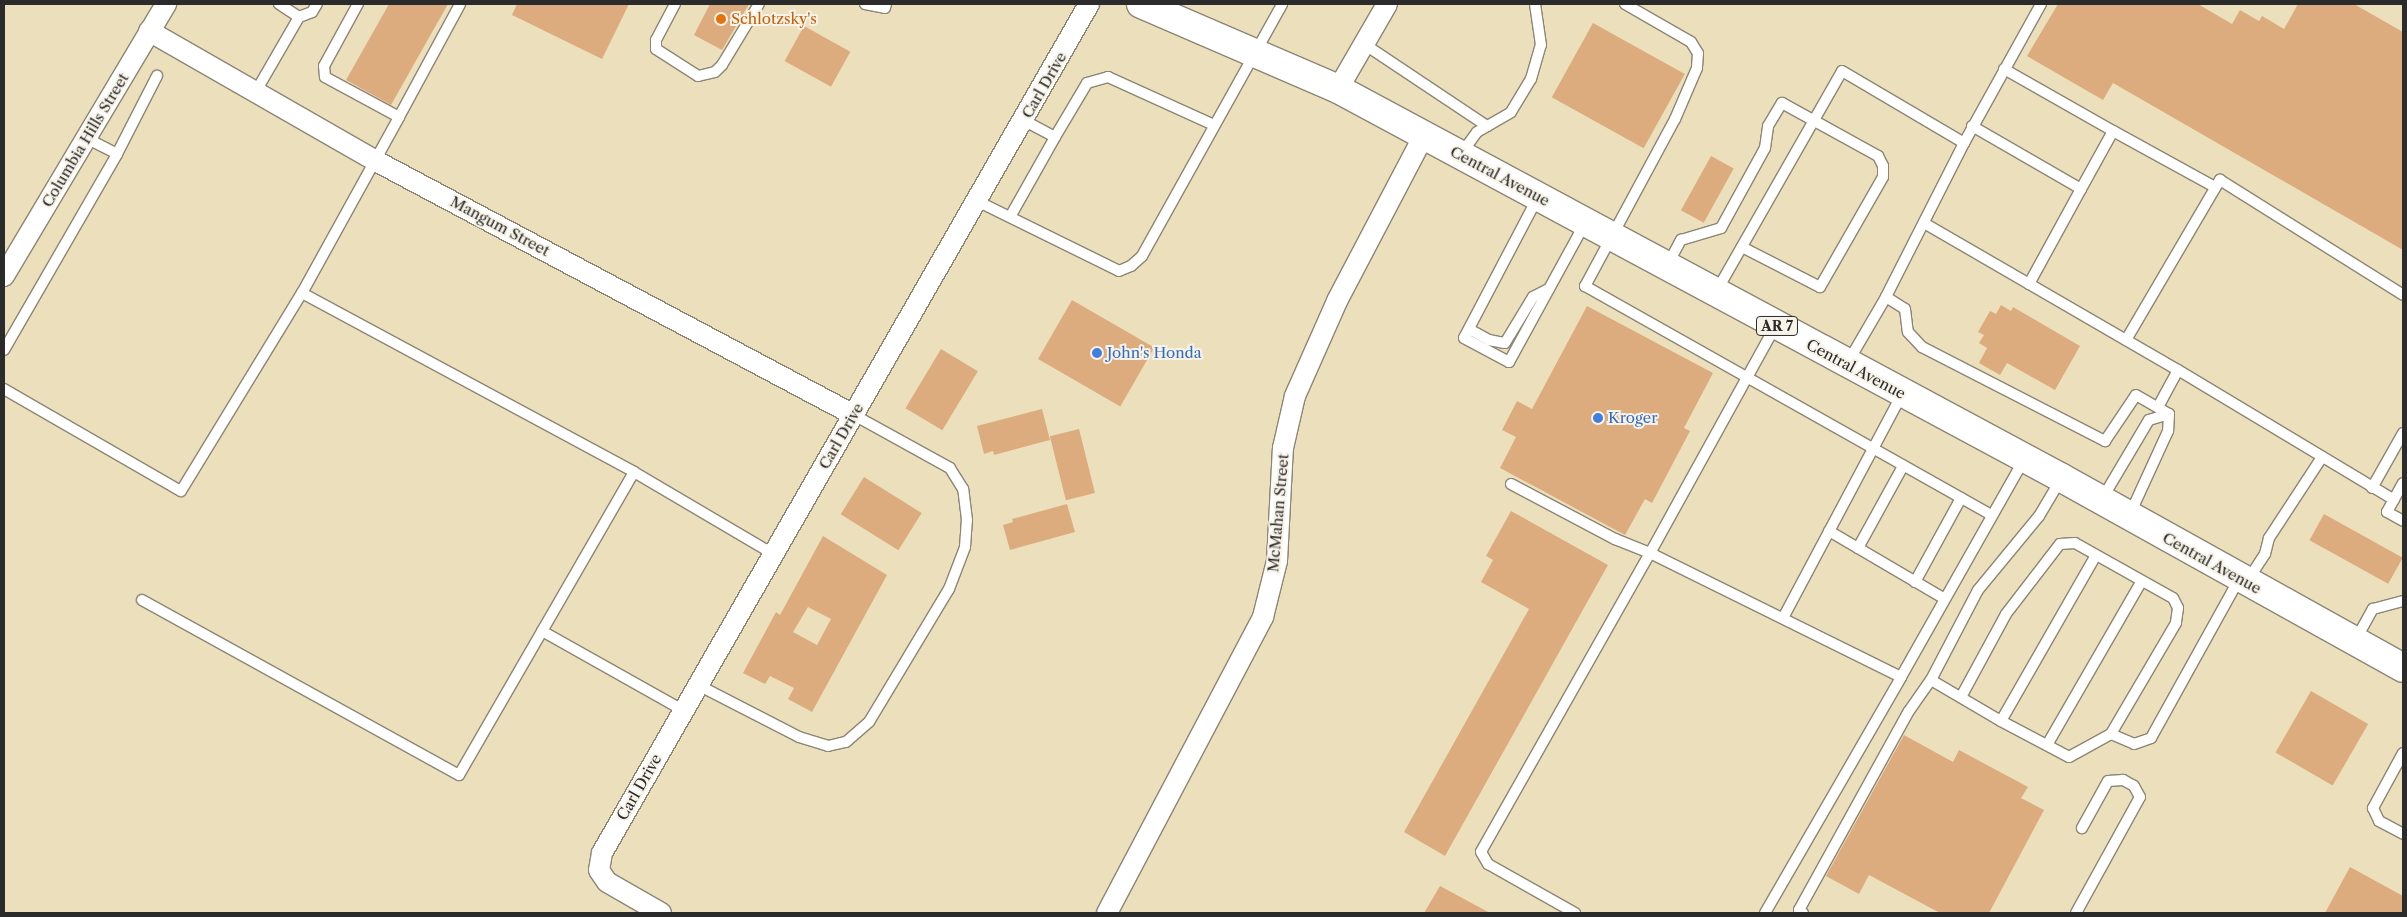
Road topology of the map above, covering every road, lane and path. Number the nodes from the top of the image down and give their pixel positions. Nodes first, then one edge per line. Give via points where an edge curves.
1 (166, 4) edge
2 (279, 4) edge
3 (317, 4) edge
4 (358, 4) edge
5 (460, 4) edge
6 (675, 4) edge
7 (759, 4) edge
8 (865, 4) edge
9 (886, 4) edge
10 (1089, 4) edge
11 (1141, 4) edge
12 (1282, 4) edge
13 (1387, 4) edge
14 (1535, 4) edge
15 (1625, 4) edge
16 (2041, 4) edge
17 (299, 18) junction
18 (149, 32) junction
19 (1364, 44) junction
20 (1255, 50) junction
21 (2004, 69) junction
22 (157, 76) dead end
23 (1338, 89) junction
24 (255, 93) junction
25 (399, 117) junction
26 (1023, 120) junction
27 (1814, 120) junction
28 (1214, 125) junction
29 (1487, 126) junction
30 (1972, 126) junction
31 (2113, 132) junction
32 (1424, 135) junction
33 (1055, 137) junction
34 (86, 138) junction
35 (1964, 143) junction
36 (117, 154) junction
37 (1460, 154) junction
38 (374, 160) junction
39 (2215, 188) junction
40 (2081, 189) junction
41 (1538, 196) junction
42 (977, 200) junction
43 (1010, 217) junction
44 (1586, 222) junction
45 (1924, 223) junction
46 (1612, 237) junction
47 (1742, 248) junction
48 (1667, 266) junction
49 (4, 276) edge
50 (2029, 284) junction
51 (1549, 289) junction
52 (302, 293) junction
53 (1716, 293) junction
54 (2403, 295) edge
55 (1886, 297) junction
56 (1776, 325) junction
57 (1469, 328) junction
58 (2126, 340) junction
59 (4, 350) edge
60 (1847, 364) junction
61 (2178, 370) junction
62 (1748, 378) junction
63 (4, 389) edge
64 (1902, 393) junction
65 (2158, 407) junction
66 (2169, 414) junction
67 (854, 415) junction
68 (2403, 433) edge
69 (1873, 449) junction
70 (2322, 458) junction
71 (2024, 459) junction
72 (1903, 466) junction
73 (634, 472) junction
74 (2062, 478) junction
75 (2403, 483) edge
76 (1511, 484) dead end
77 (2372, 488) junction
78 (1961, 498) junction
79 (2394, 500) junction
80 (2100, 501) junction
81 (1992, 515) junction
82 (2128, 517) junction
83 (2403, 521) edge
84 (1829, 531) junction
85 (1858, 548) junction
86 (1650, 553) junction
87 (773, 554) junction
88 (2096, 555) junction
89 (2243, 581) junction
90 (1915, 582) junction
91 (2142, 582) junction
92 (1945, 599) junction
93 (142, 600) dead end
94 (2403, 601) edge
95 (1784, 618) junction
96 (542, 631) junction
97 (2355, 642) junction
98 (2403, 668) edge
99 (1902, 677) junction
100 (1931, 680) junction
101 (698, 685) junction
102 (1961, 697) junction
103 (683, 710) junction
104 (2001, 721) junction
105 (2111, 734) junction
106 (2047, 745) junction
107 (2403, 753) edge
108 (2082, 828) dead end
109 (2403, 834) edge
110 (661, 913) edge
111 (1107, 913) edge
112 (1575, 913) edge
113 (1765, 913) edge
114 (1803, 913) edge
115 (2076, 913) edge

1 - 18 street, Columbia Hills Street
2 - 17 lane
3 - 17 lane via 312,12
4 - 25 lane via 324,66 325,77
5 - 25 lane
6 - 7 lane via 656,40 656,49 698,76 715,72 722,65
8 - 9 lane via 885,8
10 - 26 street, Carl Drive
11 - 20 main road, Central Avenue / AR 7
12 - 20 lane
13 - 19 street
14 - 29 lane via 1541,45 1531,79 1511,112
15 - 46 lane via 1691,42 1698,53 1697,68 1676,119
16 - 21 lane
17 - 24 lane
18 - 24 street, Mangum Street
18 - 34 street, Columbia Hills Street
19 - 23 street
19 - 29 lane
20 - 23 main road, Central Avenue / AR 7
20 - 28 lane
21 - 30 lane
21 - 31 lane
22 - 36 lane
23 - 32 main road, Central Avenue / AR 7
24 - 38 street, Mangum Street
25 - 38 lane
26 - 33 lane
26 - 42 street, Carl Drive
27 - 35 lane via 1842,71
27 - 47 lane
27 - 47 lane via 1878,156 1883,176 1874,194 1820,287
27 - 48 lane via 1782,103 1768,126 1765,148 1721,228 1681,240
28 - 33 lane via 1108,76 1087,83
28 - 43 lane via 1142,256 1131,266 1119,271
29 - 37 lane via 1477,132
30 - 35 lane
30 - 40 lane
31 - 39 lane
31 - 40 lane
32 - 37 main road, Central Avenue / AR 7
32 - 111 street, McMahan Street via 1337,301 1295,396 1283,448 1277,561 1263,617
33 - 43 lane
34 - 36 lane
34 - 49 street, Columbia Hills Street
35 - 45 lane
36 - 59 lane
37 - 41 main road, Central Avenue / AR 7
38 - 52 lane
38 - 67 street, Mangum Street
39 - 54 lane via 2220,180
39 - 58 lane
40 - 50 lane
41 - 44 main road, Central Avenue / AR 7
41 - 57 lane
42 - 43 lane
42 - 67 street, Carl Drive
44 - 46 main road, Central Avenue / AR 7
44 - 51 lane
45 - 50 lane
45 - 55 lane
46 - 48 main road, Central Avenue / AR 7
46 - 62 lane via 1585,286
47 - 53 lane
48 - 53 main road, Central Avenue / AR 7
50 - 58 lane
51 - 57 lane via 1533,297 1505,343 1489,340
51 - 57 lane via 1509,362 1464,338
52 - 63 lane via 181,491
52 - 73 lane
53 - 56 main road, Central Avenue / AR 7
55 - 60 lane
55 - 65 lane via 1905,309 1908,332 1922,347 2105,441 2136,394
56 - 60 main road, Central Avenue / AR 7
56 - 62 lane
58 - 61 lane
60 - 64 main road, Central Avenue / AR 7
61 - 65 lane
61 - 70 lane
62 - 69 lane
62 - 86 lane
64 - 69 lane
64 - 71 main road, Central Avenue / AR 7
65 - 66 lane
66 - 80 lane via 2149,420
66 - 82 lane via 2168,431
67 - 87 street, Carl Drive
67 - 101 lane via 950,468 963,490 967,520 965,547 949,589 869,722 846,742 828,746 799,737
68 - 77 lane
69 - 72 lane
69 - 84 lane
70 - 77 lane
70 - 89 lane via 2269,538 2265,554
71 - 74 main road, Central Avenue / AR 7
71 - 81 lane
72 - 78 lane
72 - 85 lane
73 - 87 lane
73 - 96 lane
74 - 80 main road, Central Avenue / AR 7
74 - 100 lane via 2039,516 1978,590
75 - 79 lane
76 - 86 lane via 1615,539
77 - 79 lane
78 - 81 lane
78 - 90 lane
79 - 83 lane via 2387,512
80 - 82 main road, Central Avenue / AR 7
81 - 92 lane
82 - 89 main road, Central Avenue / AR 7
84 - 85 lane
84 - 95 lane
85 - 90 lane
86 - 95 lane
86 - 112 lane via 1482,852 1488,864
87 - 101 street, Carl Drive
88 - 91 lane
88 - 102 lane via 2075,543 2060,544 2006,614
88 - 104 lane
89 - 97 main road, Central Avenue / AR 7
89 - 105 lane via 2151,738 2134,744
90 - 92 lane
91 - 105 lane via 2173,598 2178,608 2176,623
91 - 106 lane
92 - 99 lane
93 - 96 lane via 459,775
94 - 97 lane via 2373,608
95 - 99 lane
96 - 103 lane
97 - 98 main road, Central Avenue / AR 7
99 - 113 lane
100 - 102 lane
100 - 114 lane via 1910,711 1799,910
101 - 103 street, Carl Drive
102 - 104 lane
103 - 110 street, Carl Drive via 602,853 599,870 607,882
104 - 106 lane
105 - 106 lane via 2069,757
107 - 109 lane via 2373,808 2379,821
108 - 115 lane via 2108,781 2122,780 2134,786 2140,797

